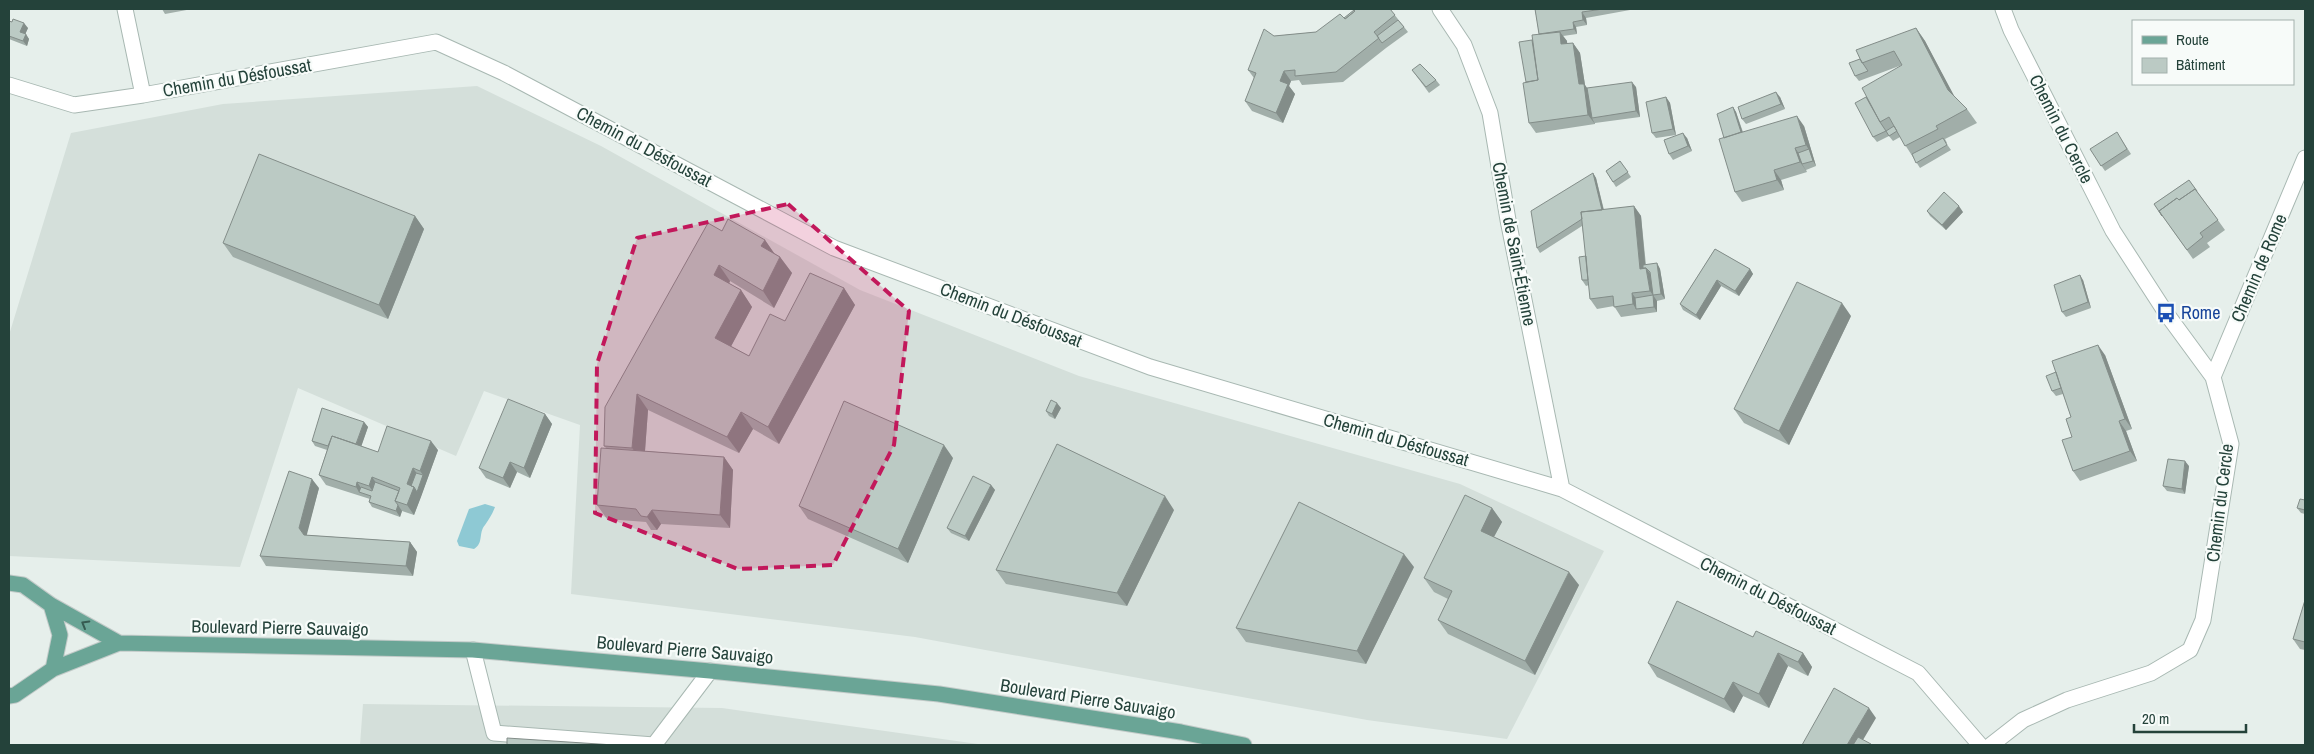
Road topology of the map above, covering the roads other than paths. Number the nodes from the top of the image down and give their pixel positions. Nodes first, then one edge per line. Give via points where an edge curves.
1 (124, 9) edge
2 (1440, 9) edge
3 (2003, 9) edge
4 (9, 85) edge
5 (143, 95) junction
6 (2305, 158) edge
7 (2213, 377) junction
8 (1562, 489) junction
9 (9, 583) edge
10 (51, 605) junction
11 (118, 643) junction
12 (473, 650) junction
13 (53, 669) junction
14 (710, 671) junction
15 (9, 696) edge
16 (1244, 745) edge
17 (1980, 745) edge
18 (1991, 745) edge

1 - 5 street
2 - 8 street, Chemin de Saint-Étienne via 1464,45 1490,113
3 - 7 street, Chemin du Cercle via 2113,231 2166,313
4 - 5 street, Chemin du Désfoussat via 74,105
5 - 8 street, Chemin du Désfoussat via 436,42 504,73 834,248 1150,367
6 - 7 street, Chemin de Rome
7 - 18 street, Chemin du Cercle via 2231,444 2203,620 2190,650 2151,673 2067,700 2022,720
8 - 17 street, Chemin du Désfoussat via 1918,673
9 - 10 main road, Boulevard Pierre Sauvaigo via 23,585
11 -> 10 main road, Boulevard Pierre Sauvaigo
10 - 13 main road via 60,635
11 - 12 main road, Boulevard Pierre Sauvaigo
11 - 13 main road, Boulevard Pierre Sauvaigo
12 - 14 main road, Boulevard Pierre Sauvaigo
12 - 14 street via 494,733 654,745
13 - 15 main road, Boulevard Pierre Sauvaigo
14 - 16 main road, Boulevard Pierre Sauvaigo via 939,694

